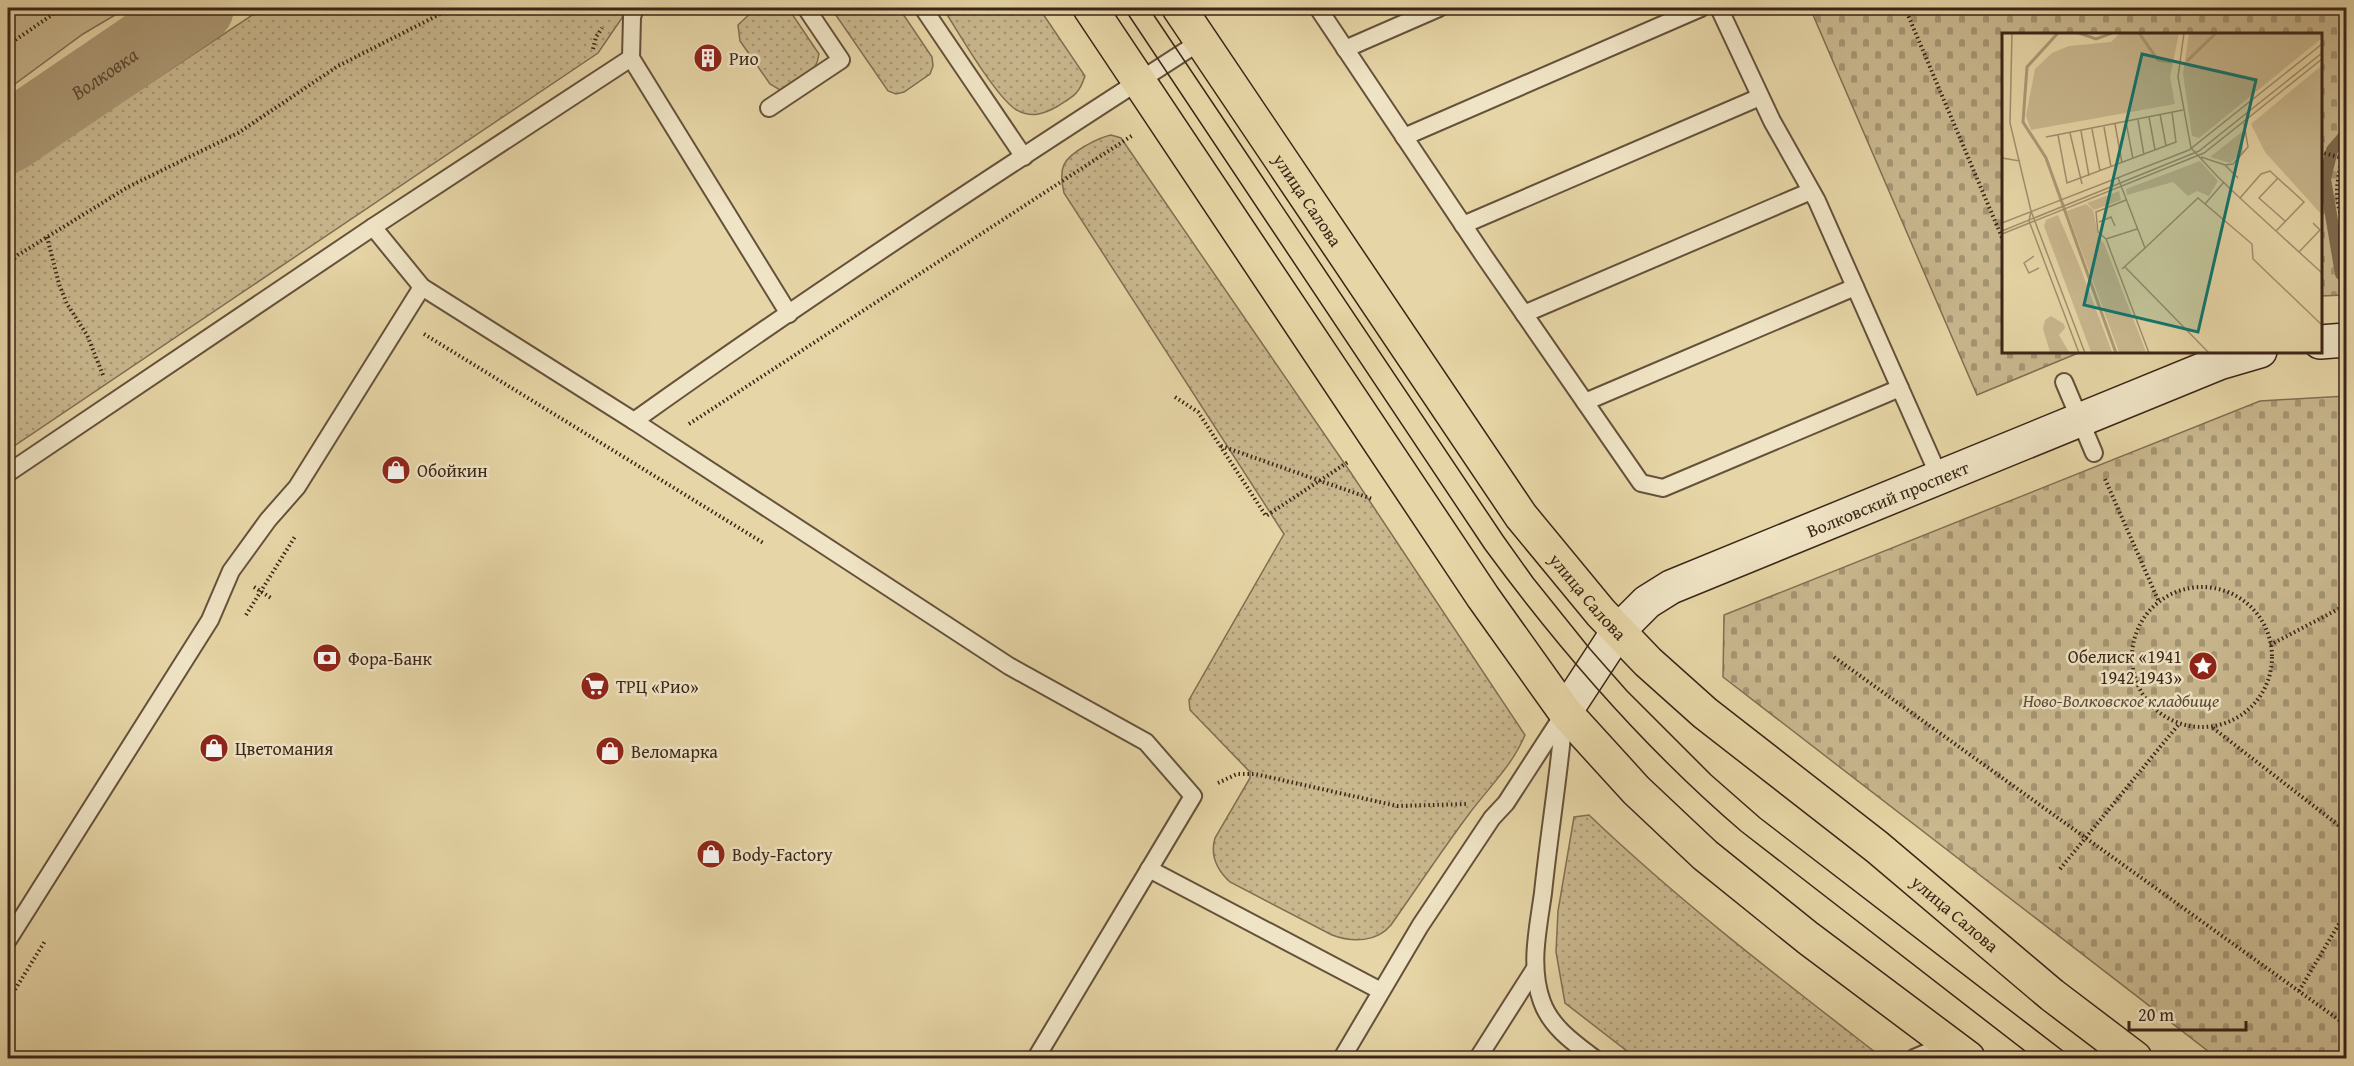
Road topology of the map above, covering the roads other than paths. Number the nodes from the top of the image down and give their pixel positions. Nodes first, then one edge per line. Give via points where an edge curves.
1 (635, 8) edge
2 (806, 8) edge
3 (923, 8) edge
4 (1090, 8) edge
5 (1179, 8) edge
6 (1318, 8) edge
7 (1440, 8) edge
8 (1701, 8) edge
9 (1719, 8) edge
10 (1201, 40) junction
11 (1345, 49) junction
12 (631, 58) junction
13 (1139, 81) junction
14 (1760, 97) junction
15 (769, 108) dead end
16 (1404, 137) junction
17 (1024, 157) junction
18 (1811, 190) junction
19 (1463, 225) junction
20 (373, 227) junction
21 (422, 287) junction
22 (1855, 288) junction
23 (789, 314) junction
24 (1524, 314) junction
25 (2346, 340) edge
26 (2321, 342) edge
27 (2257, 352) edge
28 (2064, 382) dead end
29 (1900, 388) junction
30 (1585, 402) junction
31 (2080, 419) junction
32 (634, 421) junction
33 (2094, 453) road end
34 (8, 473) edge
35 (1939, 476) junction
36 (1618, 631) junction
37 (1565, 712) junction
38 (1149, 870) junction
39 (8, 940) edge
40 (1534, 970) junction
41 (1381, 991) junction
42 (1958, 1051) edge
43 (1036, 1059) edge
44 (1342, 1059) edge
45 (1478, 1059) edge
46 (1594, 1059) edge
47 (1914, 1059) edge
48 (2135, 1059) edge

1 - 12 lane
2 - 15 lane via 841,60
3 - 17 lane
4 - 13 main road
5 - 10 main road, улица Салова
6 - 11 lane
7 - 11 lane
8 - 16 lane
9 - 14 lane
10 - 13 lane
10 - 36 main road, улица Салова via 1521,516
11 - 16 lane
12 - 20 lane
12 - 23 lane
13 - 17 lane
13 - 37 main road via 1483,597
14 - 18 lane
14 - 19 lane
16 - 19 lane
17 - 23 lane
18 - 22 lane
18 - 24 lane
19 - 24 lane
20 - 21 lane
20 - 34 lane
21 - 32 lane
21 - 39 lane via 297,488 231,571 210,620
22 - 29 lane
22 - 30 lane
23 - 32 lane
24 - 30 lane
25 - 26 street
27 - 31 street, Волковский проспект via 2219,363
28 - 31 lane
29 - 30 lane via 1663,488 1641,483
29 - 35 lane
31 - 33 lane
31 - 35 street, Волковский проспект
32 - 38 lane via 1009,666 1146,742 1192,796
35 - 36 street, Волковский проспект via 1671,587 1647,602
36 - 37 street, Волковский проспект
36 - 48 main road, улица Салова via 1705,713 1877,846 2052,995
37 - 40 lane
37 - 41 lane via 1506,803 1491,818
37 - 42 main road via 1636,790 1705,855
38 - 41 lane
38 - 43 lane
40 - 45 lane
40 - 46 lane via 1542,1004 1564,1035
41 - 44 lane
42 - 47 lane

